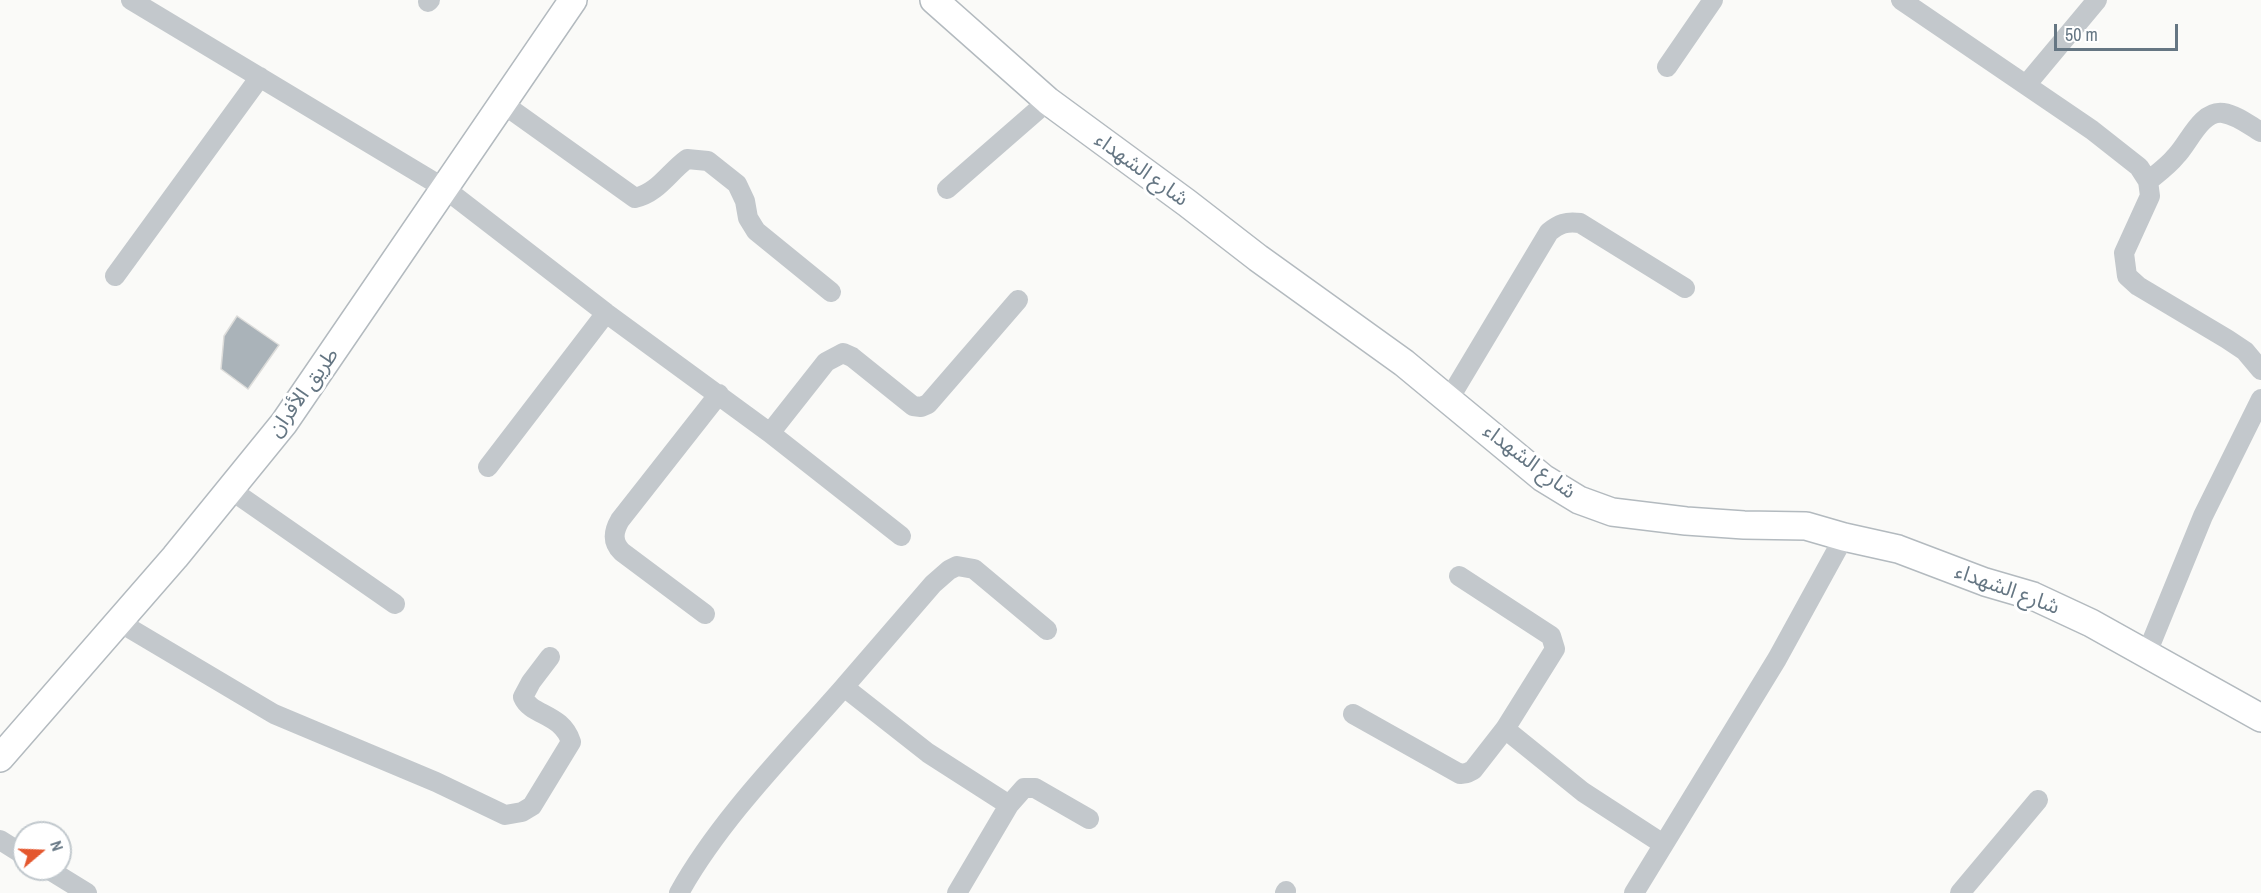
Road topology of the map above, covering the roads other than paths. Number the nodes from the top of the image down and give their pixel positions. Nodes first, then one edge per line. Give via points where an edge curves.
1 (573, 0) edge
2 (934, 0) edge
3 (1713, 0) edge
4 (1901, 0) edge
5 (2097, 0) edge
6 (133, 1) edge
7 (1667, 67) dead end
8 (260, 77) junction
9 (2026, 85) junction
10 (1048, 102) junction
11 (502, 103) junction
12 (2261, 132) edge
13 (2148, 181) junction
14 (444, 188) junction
15 (947, 189) dead end
16 (115, 276) dead end
17 (1685, 288) dead end
18 (831, 292) dead end
19 (1018, 300) dead end
20 (606, 313) junction
21 (2261, 370) edge
22 (719, 394) junction
23 (1449, 399) junction
24 (2261, 399) edge
25 (770, 433) junction
26 (488, 467) dead end
27 (231, 490) junction
28 (901, 536) dead end
29 (1844, 537) junction
30 (1459, 576) dead end
31 (395, 604) dead end
32 (705, 614) dead end
33 (119, 622) junction
34 (1047, 630) dead end
35 (2147, 653) junction
36 (550, 657) dead end
37 (844, 687) junction
38 (1353, 714) dead end
39 (2261, 718) edge
40 (1506, 729) junction
41 (0, 758) edge
42 (2038, 800) dead end
43 (1009, 805) junction
44 (1089, 819) dead end
45 (1663, 844) junction
46 (68, 881) edge
47 (87, 893) edge
48 (680, 893) edge
49 (957, 893) edge
50 (1634, 893) edge
51 (1960, 893) edge

1 - 11 street, طريق الأفران
2 - 10 street, شارع الشهداء
3 - 7 street
4 - 9 street
5 - 9 street
6 - 8 street
8 - 14 street
8 - 16 street
9 - 13 street via 2130,158
10 - 15 street
10 - 23 street, شارع الشهداء
11 - 14 street, طريق الأفران
11 - 18 street via 635,198 657,188 687,159 708,161 738,184 756,231
12 - 13 street via 2234,116 2221,112 2211,115 2179,154
13 - 21 street via 2150,196 2124,253 2127,276 2245,351
14 - 20 street
14 - 27 street, طريق الأفران via 303,397
17 - 23 street via 1580,224 1560,224 1549,232
19 - 25 street via 928,404 913,406 843,353 826,362
20 - 22 street
20 - 26 street
22 - 25 street
22 - 32 street via 620,520 614,538 622,552
23 - 29 street, شارع الشهداء via 1543,478 1579,500 1612,512 1686,521 1806,525
24 - 35 street via 2204,516
25 - 28 street
27 - 31 street
27 - 33 street, طريق الأفران
29 - 35 street, شارع الشهداء via 1898,549 2033,596
29 - 45 street via 1777,659
30 - 40 street via 1555,642 1553,655
33 - 36 street via 274,714 505,815 532,806 571,742 564,726 523,697
33 - 41 street, طريق الأفران
34 - 37 street via 974,568 957,566 933,584
35 - 39 street, شارع الشهداء
37 - 43 street via 928,753
37 - 48 street via 737,810
38 - 40 street via 1460,774 1473,770
40 - 45 street via 1583,792
42 - 51 street
43 - 44 street via 1024,788 1035,788
43 - 49 street
45 - 50 street
46 - 47 street

